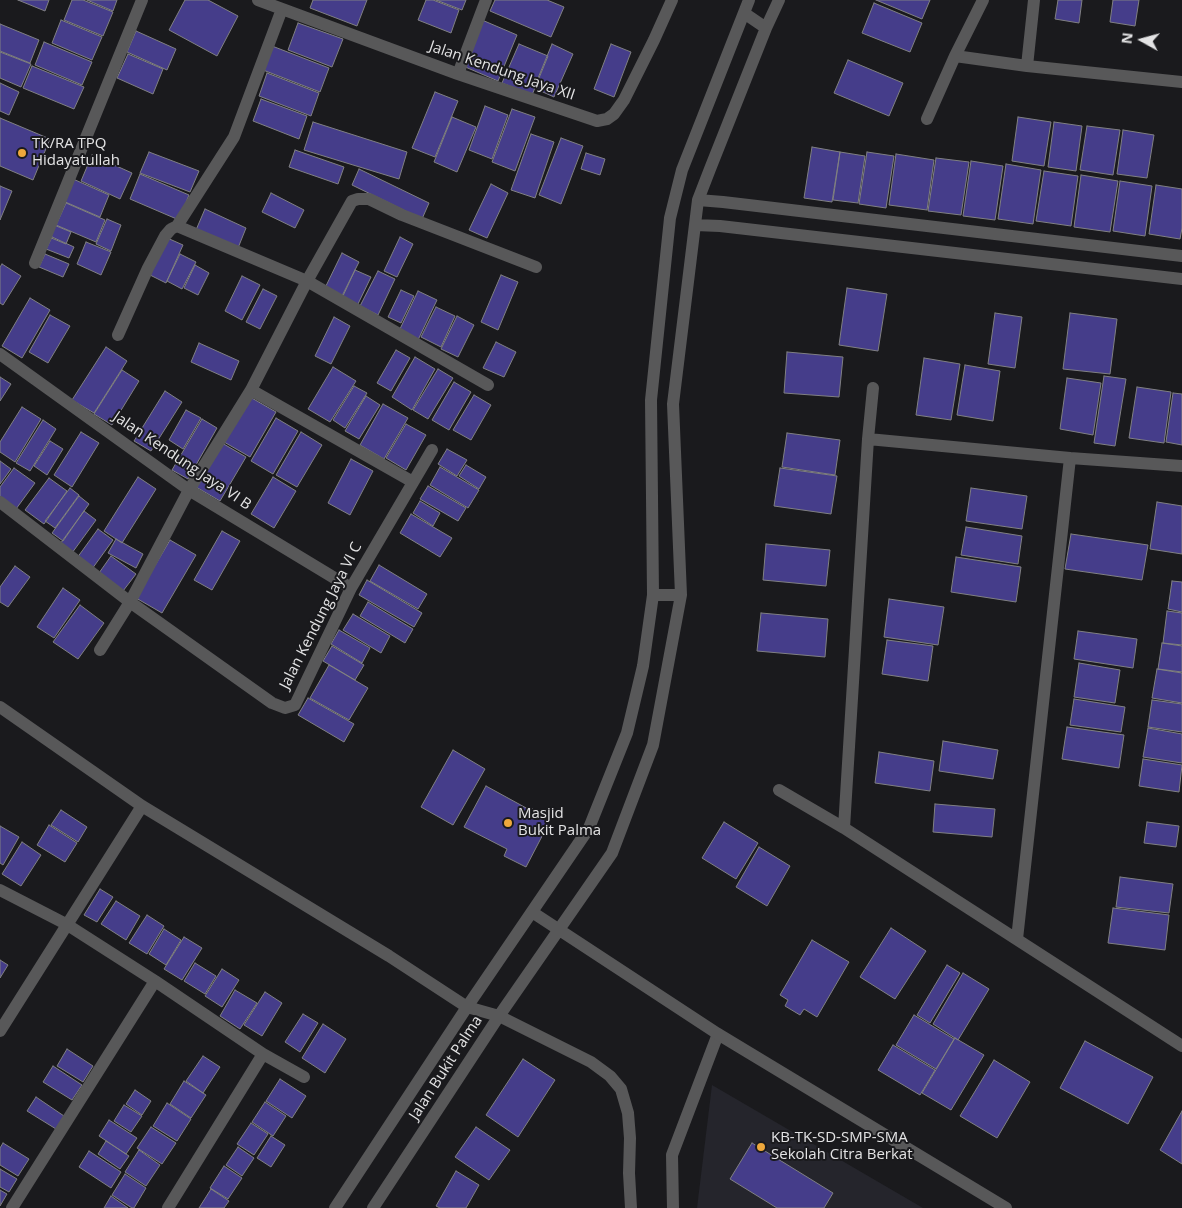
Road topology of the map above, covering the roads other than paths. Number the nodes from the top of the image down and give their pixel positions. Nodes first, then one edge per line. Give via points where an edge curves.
1 (142, 0) edge
2 (258, 0) edge
3 (486, 0) edge
4 (672, 0) edge
5 (749, 0) edge
6 (779, 0) edge
7 (983, 0) edge
8 (1034, 0) edge
9 (282, 9) junction
10 (744, 13) junction
11 (766, 28) junction
12 (955, 56) junction
13 (1028, 66) junction
14 (458, 74) junction
15 (1182, 82) edge
16 (927, 118) dead end
17 (698, 200) junction
18 (695, 225) junction
19 (177, 226) junction
20 (1182, 256) edge
21 (35, 263) dead end
22 (536, 267) dead end
23 (1182, 279) edge
24 (307, 281) junction
25 (118, 335) dead end
26 (0, 354) edge
27 (488, 385) dead end
28 (873, 388) dead end
29 (251, 390) junction
30 (868, 439) junction
31 (432, 450) dead end
32 (1070, 458) junction
33 (1182, 466) edge
34 (414, 482) junction
35 (189, 490) junction
36 (0, 502) edge
37 (351, 588) junction
38 (653, 595) junction
39 (681, 595) junction
40 (130, 602) junction
41 (100, 650) dead end
42 (0, 707) edge
43 (779, 790) dead end
44 (142, 806) junction
45 (844, 828) junction
46 (0, 890) edge
47 (532, 912) junction
48 (66, 924) junction
49 (560, 929) junction
50 (1017, 939) junction
51 (155, 981) junction
52 (467, 1007) junction
53 (499, 1016) junction
54 (0, 1031) edge
55 (718, 1034) junction
56 (1182, 1046) edge
57 (263, 1054) junction
58 (304, 1077) dead end
59 (12, 1208) edge
60 (168, 1208) edge
61 (335, 1208) edge
62 (374, 1208) edge
63 (631, 1208) edge
64 (673, 1208) edge
65 (1006, 1208) edge

1 - 21 street
2 - 9 street, Jalan Kendung Jaya XII
3 - 14 street
4 - 14 street, Jalan Kendung Jaya XII via 624,100 607,119 596,121
5 - 10 street, Jalan Bukit Palma
6 - 11 street
7 - 12 street
8 - 13 street
9 - 14 street, Jalan Kendung Jaya XII
9 - 19 street via 234,137
10 - 11 street
10 - 38 street, Jalan Bukit Palma via 682,170 670,218 650,400
11 - 17 street
12 - 13 street
12 - 16 street
13 - 15 street
17 - 18 street
17 - 20 street
18 - 23 street
18 - 39 street via 673,404
19 - 24 street
19 - 25 street via 165,236
22 - 24 street via 369,199 358,199 352,201
24 - 27 street
24 - 29 street
26 - 35 street, Jalan Kendung Jaya VI B
28 - 30 street
29 - 34 street
29 - 35 street
30 - 32 street
30 - 45 street
31 - 34 street, Jalan Kendung Jaya VI C
32 - 33 street
32 - 50 street
34 - 37 street, Jalan Kendung Jaya VI C
35 - 37 street, Jalan Kendung Jaya VI B
35 - 40 street
36 - 40 street, Jalan Kendung Jaya VI C
37 - 40 street, Jalan Kendung Jaya VI C via 295,704 285,708 272,704
38 - 39 street
38 - 47 street, Jalan Bukit Palma via 643,666 626,733 589,828
39 - 49 street via 653,745 612,853
40 - 41 street
42 - 44 street
43 - 45 street
44 - 48 street
44 - 52 street
45 - 50 street
46 - 48 street
47 - 49 street
47 - 52 street, Jalan Bukit Palma
48 - 51 street
48 - 54 street
49 - 53 street
49 - 55 street
50 - 56 street
51 - 57 street
51 - 59 street
52 - 53 street
52 - 61 street, Jalan Bukit Palma
53 - 62 street, Jalan Bukit Palma
53 - 63 street, Jalan Bukit Palma via 591,1062 621,1089 629,1121
55 - 64 street via 672,1155
55 - 65 street
57 - 58 street
57 - 60 street

